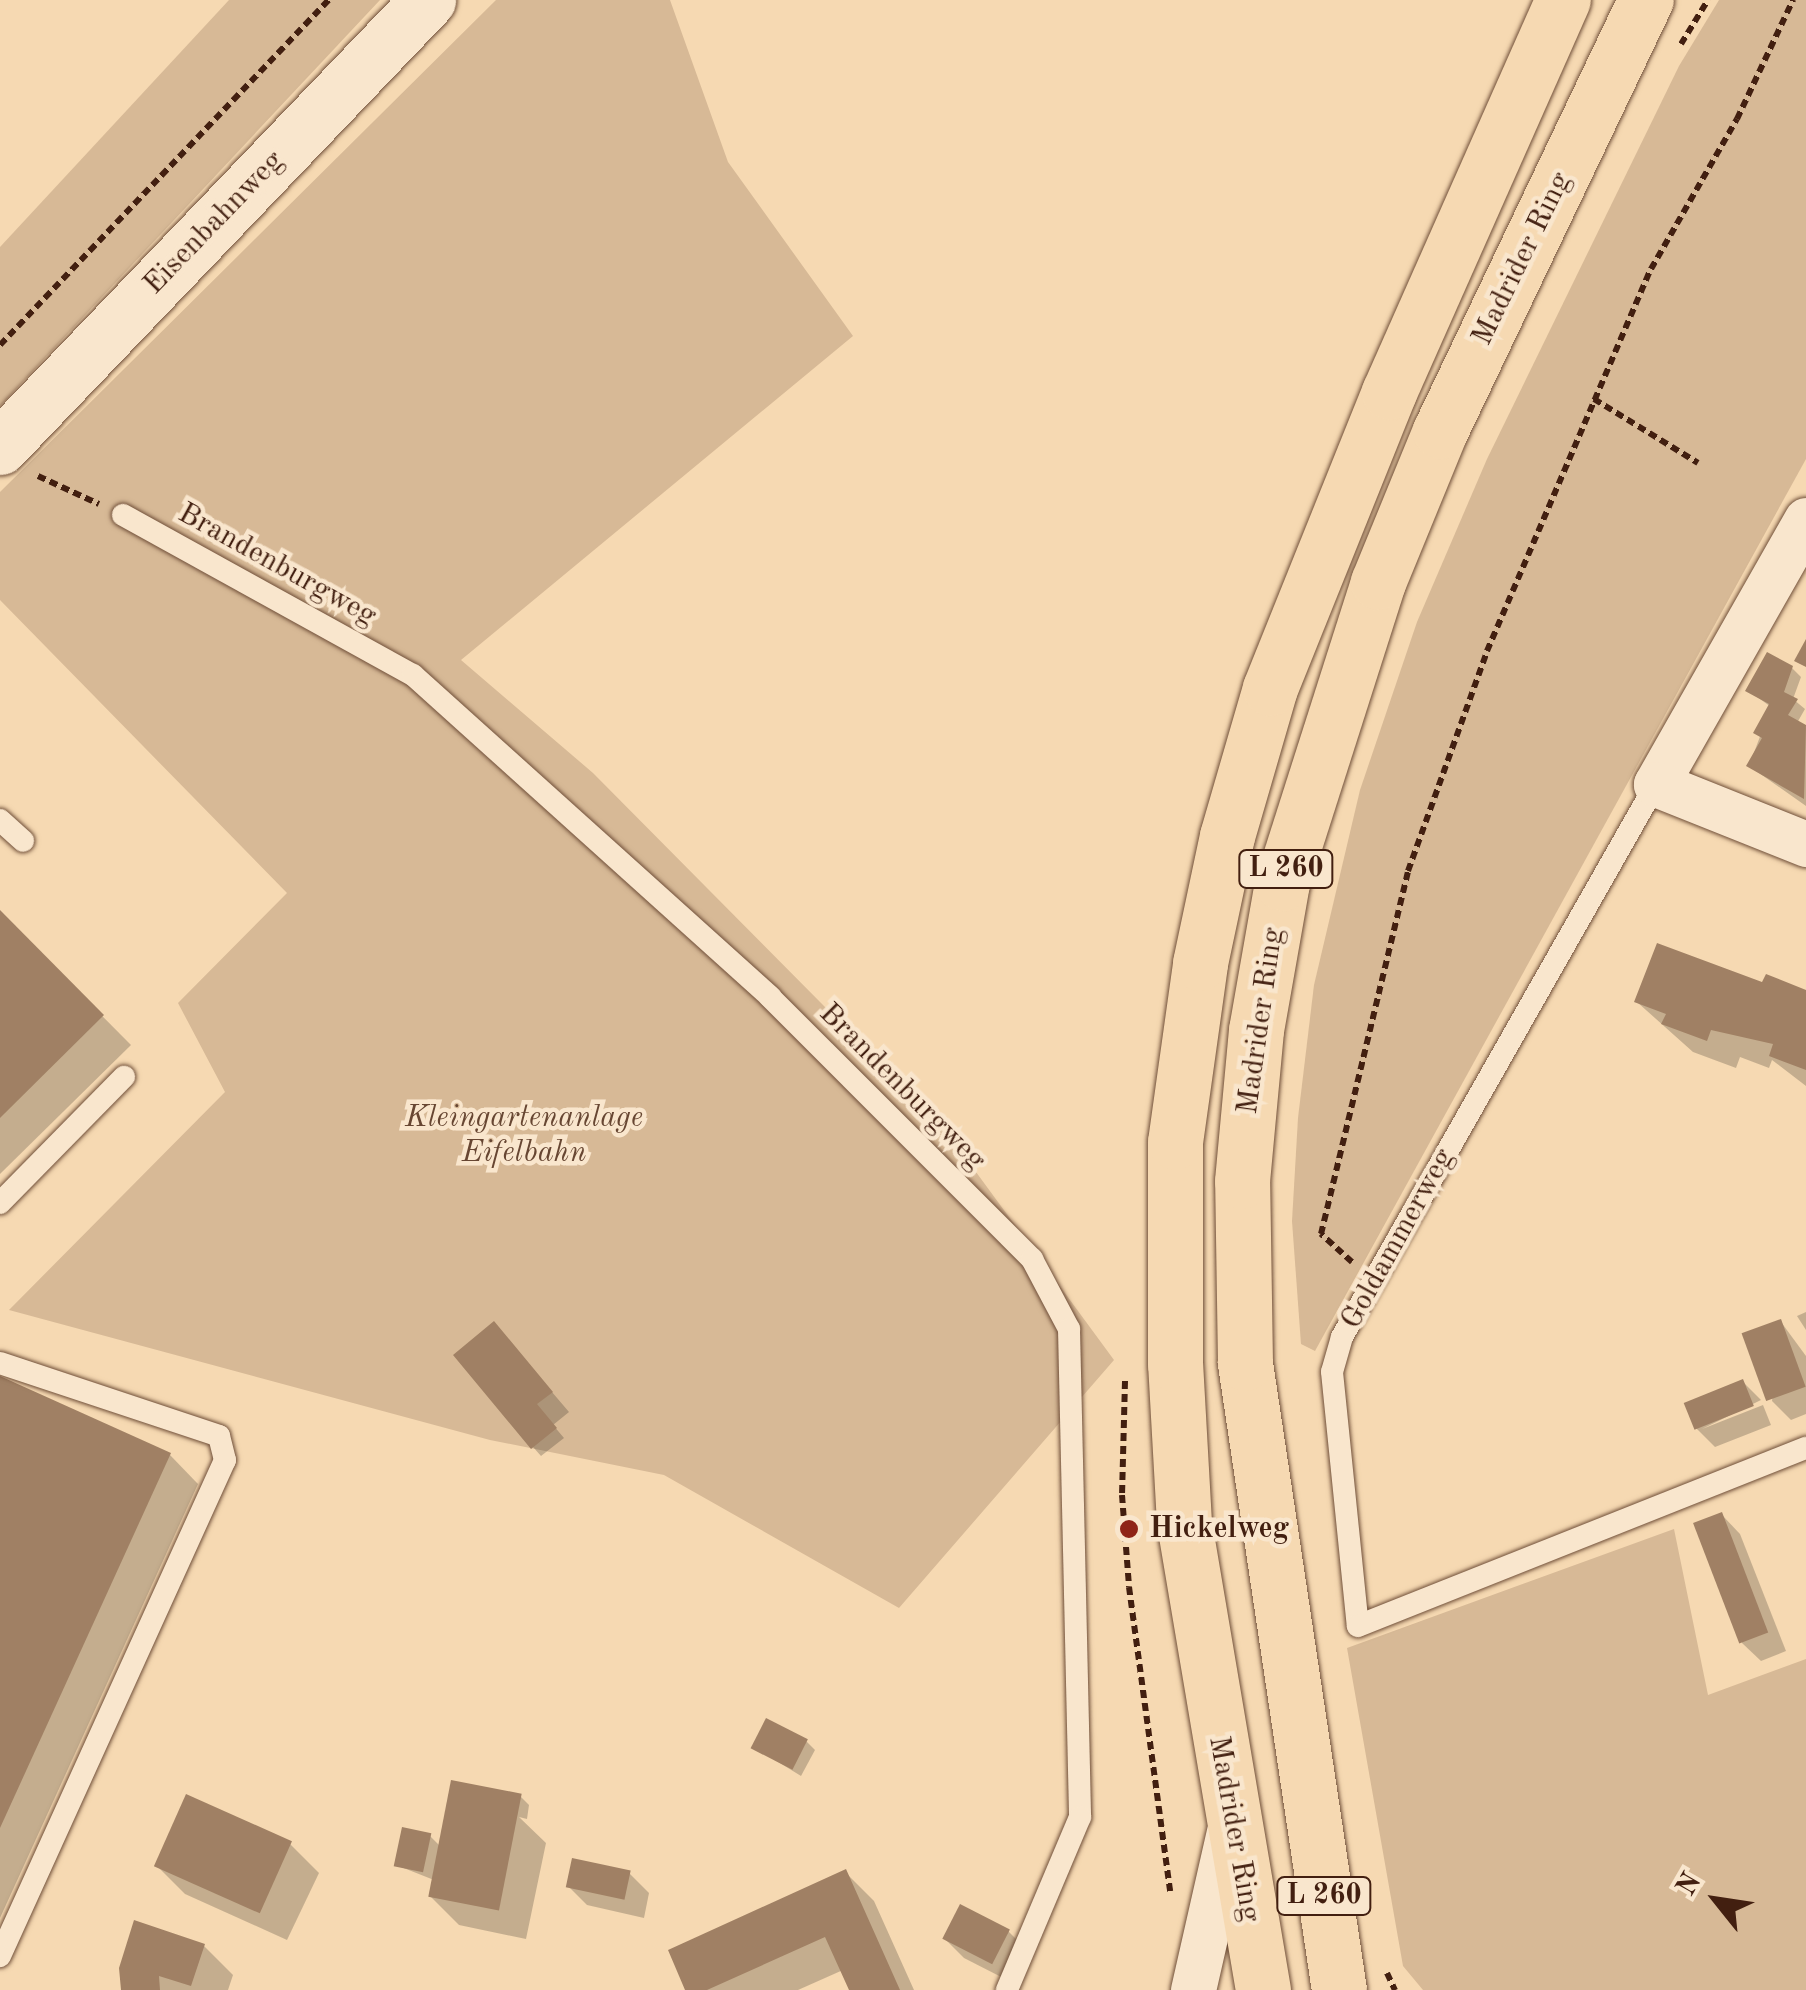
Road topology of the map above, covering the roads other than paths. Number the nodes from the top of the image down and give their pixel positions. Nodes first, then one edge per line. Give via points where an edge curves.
1 (428, 0) edge
2 (1563, 0) edge
3 (1646, 0) edge
4 (18, 461) edge
5 (123, 514) road end
6 (1806, 520) edge
7 (1656, 784) junction
8 (0, 820) edge
9 (23, 840) dead end
10 (1806, 844) edge
11 (124, 1078) dead end
12 (0, 1203) edge
13 (0, 1363) edge
14 (1806, 1448) edge
15 (1231, 1820) junction
16 (0, 1956) edge
17 (1007, 1990) edge
18 (1193, 1990) edge
19 (1263, 1990) edge
20 (1339, 1990) edge

1 - 4 street, Eisenbahnweg
2 - 15 main road, Madrider Ring / L 260 via 1388,392 1277,670 1227,836 1200,963 1175,1142 1175,1364 1184,1523
3 - 20 main road, Madrider Ring / L 260 via 1440,431 1378,582 1282,883 1256,1030 1242,1181 1244,1364
5 - 17 lane, Brandenburgweg via 413,675 770,997 1032,1259 1069,1329 1080,1817
6 - 7 street, Goldammerweg
7 - 10 street
7 - 14 lane, Goldammerweg via 1342,1337 1332,1372 1358,1626
8 - 9 lane
11 - 12 lane
13 - 16 lane via 219,1436 225,1460
15 - 18 street
15 - 19 main road, Madrider Ring / L 260

